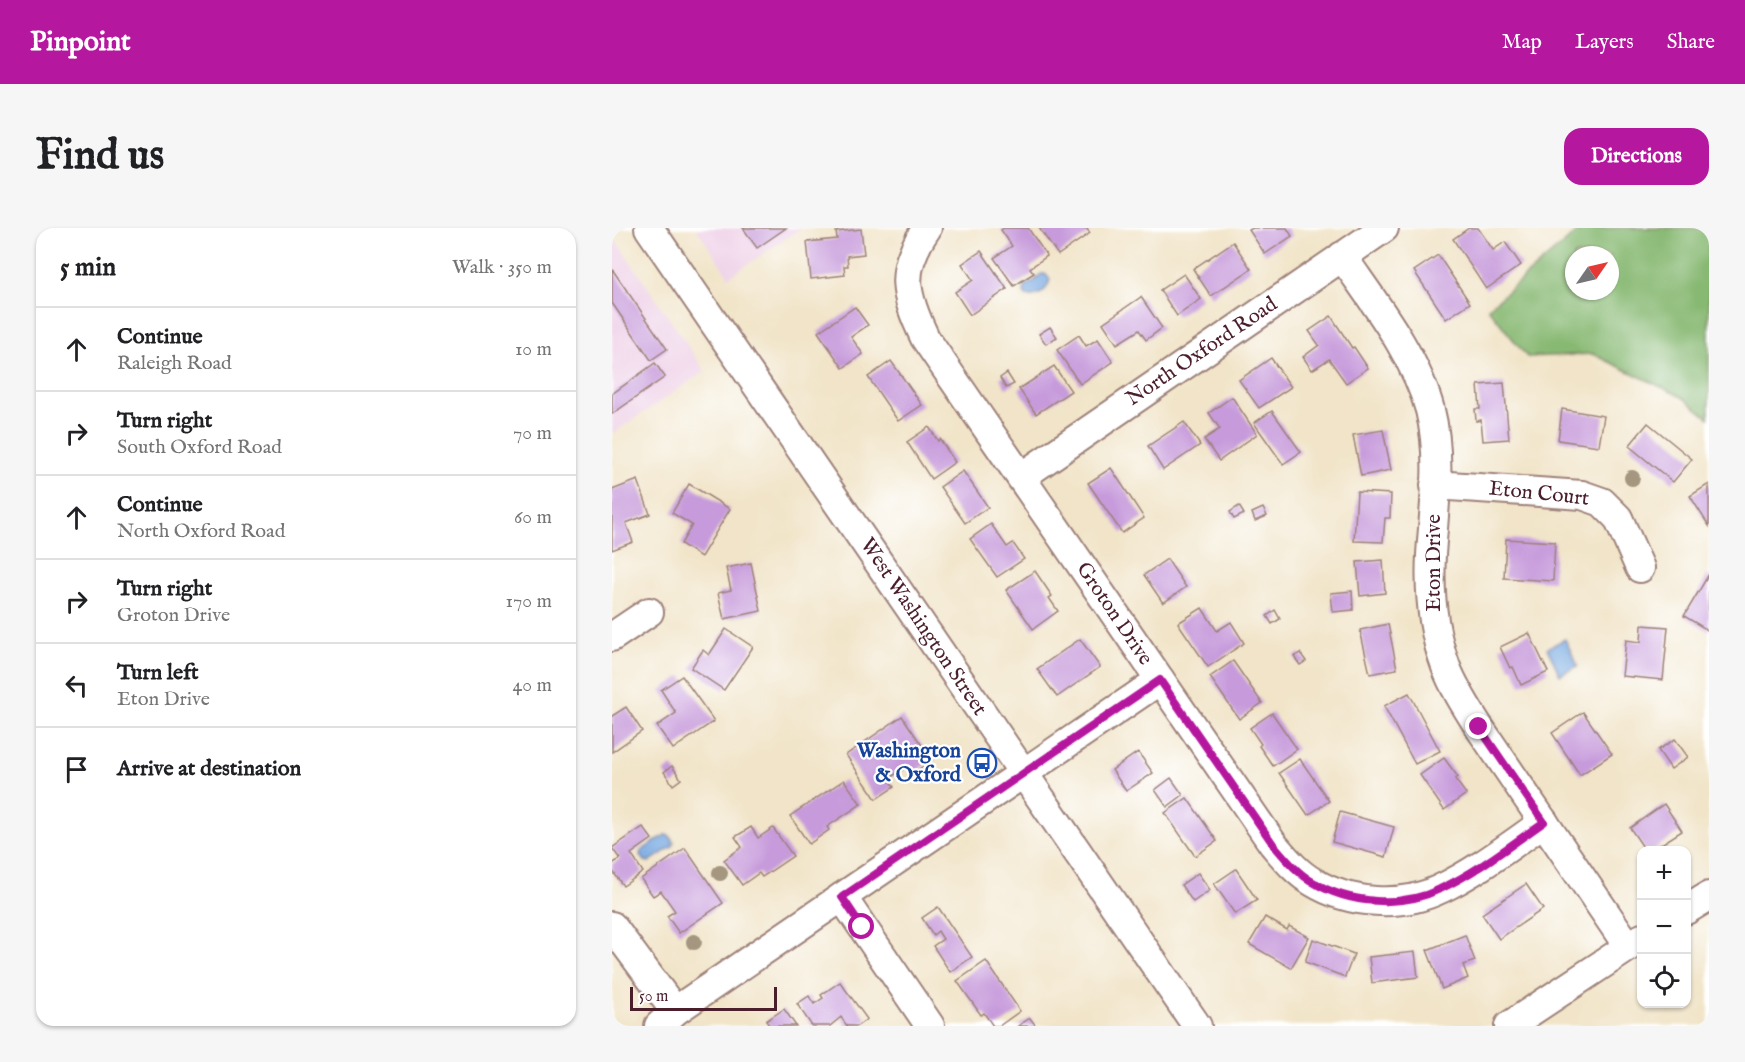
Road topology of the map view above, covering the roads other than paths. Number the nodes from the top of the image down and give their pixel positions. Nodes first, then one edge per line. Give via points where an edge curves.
1 (649, 228) edge
2 (927, 228) edge
3 (1384, 228) edge
4 (1342, 256) junction
5 (1021, 477) junction
6 (1436, 485) junction
7 (1640, 568) dead end
8 (649, 612) dead end
9 (612, 637) edge
10 (1160, 680) junction
11 (1023, 773) junction
12 (1544, 822) junction
13 (1709, 896) edge
14 (842, 897) junction
15 (1691, 907) edge
16 (612, 926) edge
17 (1635, 942) edge
18 (667, 1019) edge
19 (930, 1026) edge
20 (1197, 1026) edge
21 (1509, 1026) edge

1 - 11 street, West Washington Street
2 - 5 street, Groton Drive via 909,265 908,294 913,312 925,338
3 - 4 street, North Oxford Road
4 - 5 street, North Oxford Road
4 - 6 street, Eton Drive via 1417,375 1430,410 1436,446
5 - 10 street, Groton Drive
6 - 7 street, Eton Court via 1582,495 1602,502 1618,518
6 - 12 street, Eton Drive via 1430,593 1446,668 1462,700
8 - 9 street
10 - 11 street
10 - 12 street, Groton Drive via 1273,844 1292,866 1337,893 1376,901 1439,890
11 - 14 street
11 - 20 street, West Washington Street
12 - 17 street, Eton Drive
13 - 15 street
14 - 18 street
14 - 19 street
16 - 18 street
17 - 21 street

